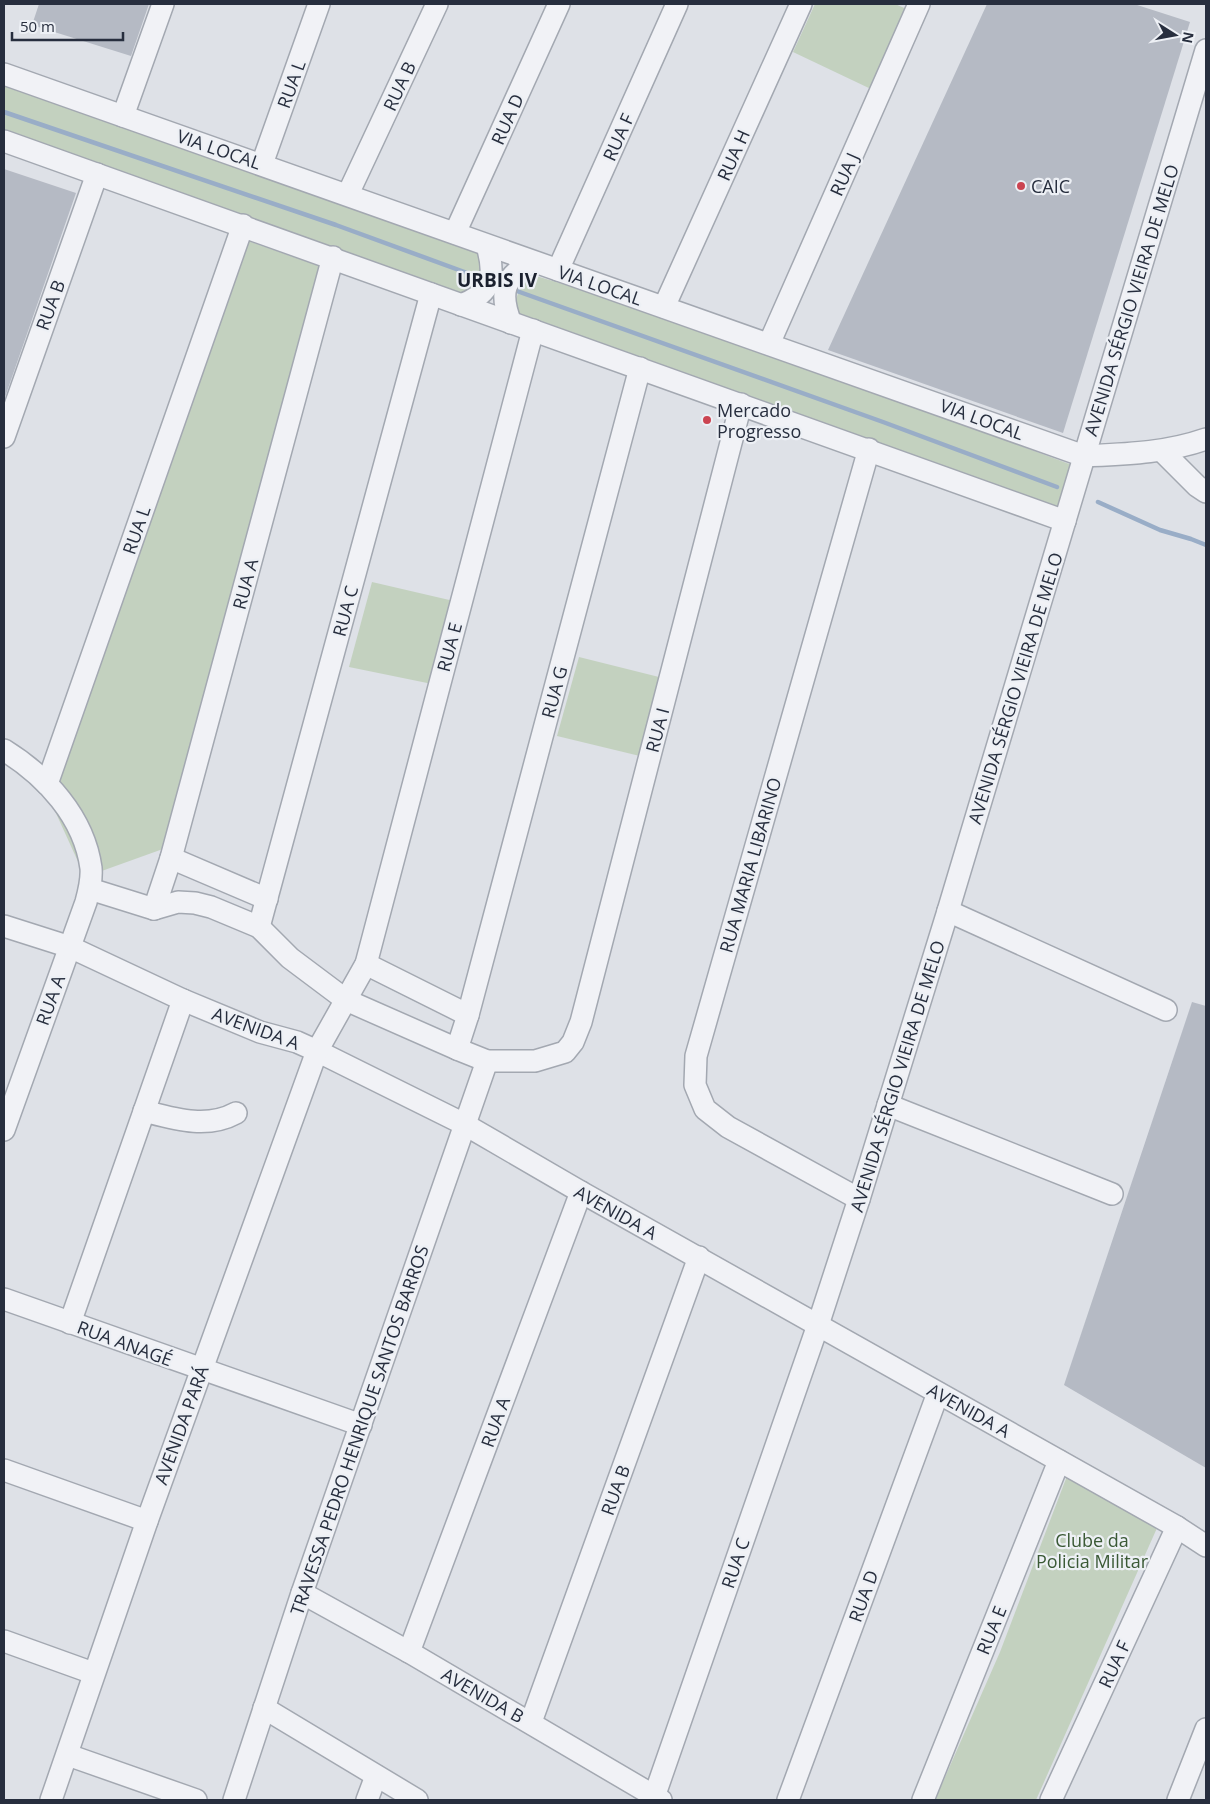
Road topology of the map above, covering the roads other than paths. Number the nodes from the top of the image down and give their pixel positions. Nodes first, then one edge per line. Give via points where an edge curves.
1 (163, 4) edge
2 (319, 4) edge
3 (437, 4) edge
4 (559, 4) edge
5 (677, 4) edge
6 (802, 4) edge
7 (919, 4) edge
8 (1206, 50) edge
9 (4, 74) edge
10 (123, 116) junction
11 (4, 141) edge
12 (262, 164) junction
13 (97, 174) junction
14 (348, 194) junction
15 (243, 225) junction
16 (454, 233) junction
17 (487, 246) junction
18 (332, 257) junction
19 (533, 262) junction
20 (558, 270) junction
21 (431, 294) junction
22 (461, 305) junction
23 (664, 307) junction
24 (511, 323) junction
25 (533, 330) junction
26 (769, 344) junction
27 (640, 368) junction
28 (742, 404) junction
29 (4, 436) edge
30 (1206, 439) edge
31 (869, 450) junction
32 (1162, 451) junction
33 (1084, 456) junction
34 (1206, 492) edge
35 (1065, 521) junction
36 (4, 750) edge
37 (47, 784) junction
38 (171, 858) junction
39 (90, 879) junction
40 (267, 899) junction
41 (154, 909) junction
42 (948, 911) junction
43 (4, 926) edge
44 (259, 927) junction
45 (70, 947) junction
46 (366, 964) junction
47 (183, 1000) junction
48 (346, 1000) junction
49 (1166, 1010) dead end
50 (468, 1016) junction
51 (457, 1049) junction
52 (318, 1051) junction
53 (486, 1060) junction
54 (888, 1105) junction
55 (144, 1111) junction
56 (236, 1113) dead end
57 (464, 1124) junction
58 (4, 1130) edge
59 (581, 1192) junction
60 (1112, 1194) dead end
61 (859, 1199) junction
62 (699, 1257) junction
63 (4, 1299) edge
64 (70, 1323) junction
65 (818, 1325) junction
66 (201, 1369) junction
67 (938, 1393) junction
68 (360, 1425) junction
69 (1059, 1461) junction
70 (4, 1470) edge
71 (147, 1520) junction
72 (1178, 1527) junction
73 (1206, 1546) edge
74 (302, 1593) junction
75 (4, 1641) edge
76 (409, 1652) junction
77 (93, 1673) junction
78 (264, 1708) junction
79 (531, 1722) junction
80 (1206, 1729) edge
81 (68, 1755) junction
82 (376, 1776) junction
83 (656, 1799) edge
84 (51, 1800) edge
85 (196, 1800) edge
86 (234, 1800) edge
87 (368, 1800) edge
88 (418, 1800) edge
89 (788, 1800) edge
90 (923, 1800) edge
91 (1051, 1800) edge
92 (1178, 1800) edge

1 - 10 street
2 - 12 street, RUA L
3 - 14 street, RUA B
4 - 16 street, RUA D
5 - 20 street, RUA F
6 - 23 street, RUA H
7 - 26 street, RUA J
8 - 33 street, AVENIDA SÉRGIO VIEIRA DE MELO
9 - 10 street, VIA LOCAL
10 - 12 street, VIA LOCAL
11 - 13 street
12 - 14 street, VIA LOCAL
13 - 15 street
13 - 29 street, RUA B
14 - 16 street, VIA LOCAL
15 - 18 street
15 - 37 street, RUA L
16 - 17 street, VIA LOCAL
17 - 19 street, VIA LOCAL
17 - 22 street via 492,266 488,285 474,300
18 - 21 street
18 - 38 street, RUA A
19 - 20 street, VIA LOCAL
19 - 24 street via 513,274 508,282 505,303
20 - 23 street, VIA LOCAL
21 - 22 street
21 - 40 street, RUA C
22 - 24 street
23 - 26 street, VIA LOCAL
24 - 25 street
25 - 27 street
25 - 46 street, RUA E
26 - 33 street, VIA LOCAL
27 - 28 street
27 - 50 street, RUA G
28 - 31 street
28 - 53 street, RUA I via 581,1022 565,1052 535,1061
30 - 32 street
31 - 35 street
31 - 61 street, RUA MARIA LIBARINO via 696,1056 695,1085 705,1109 728,1127
32 - 33 street
32 - 34 street
33 - 35 street, AVENIDA SÉRGIO VIEIRA DE MELO
35 - 42 street, AVENIDA SÉRGIO VIEIRA DE MELO
36 - 37 street
37 - 39 street via 66,806 78,827
38 - 40 street
38 - 41 street, RUA A
39 - 41 street
39 - 45 street, RUA A
40 - 44 street, RUA C
41 - 44 street via 178,902 195,903
42 - 49 street
42 - 54 street, AVENIDA SÉRGIO VIEIRA DE MELO
43 - 45 street, AVENIDA A
44 - 48 street via 290,958
45 - 47 street, AVENIDA A
45 - 58 street, RUA A
46 - 48 street, RUA E
46 - 50 street
47 - 52 street, AVENIDA A via 260,1032
47 - 55 street
48 - 51 street
48 - 52 street, AVENIDA PARÁ
50 - 51 street, RUA G
51 - 53 street
52 - 57 street, AVENIDA A
52 - 66 street, AVENIDA PARÁ
53 - 57 street, TRAVESSA PEDRO HENRIQUE SANTOS BARROS
54 - 60 street
54 - 61 street, AVENIDA SÉRGIO VIEIRA DE MELO
55 - 56 street via 178,1120 213,1122
55 - 64 street
57 - 59 street, AVENIDA A
57 - 68 street, TRAVESSA PEDRO HENRIQUE SANTOS BARROS
59 - 62 street, AVENIDA A
59 - 76 street, RUA A
61 - 65 street, AVENIDA SÉRGIO VIEIRA DE MELO
62 - 65 street, AVENIDA A
62 - 79 street, RUA B
63 - 64 street, RUA ANAGÉ
64 - 66 street, RUA ANAGÉ
65 - 67 street, AVENIDA A
65 - 83 street, RUA C
66 - 68 street, RUA ANAGÉ
66 - 71 street, AVENIDA PARÁ
67 - 69 street, AVENIDA A
67 - 89 street, RUA D
68 - 74 street, TRAVESSA PEDRO HENRIQUE SANTOS BARROS
69 - 72 street, AVENIDA A
69 - 90 street, RUA E
70 - 71 street
71 - 77 street, AVENIDA PARÁ
72 - 73 street, AVENIDA A
72 - 91 street, RUA F
74 - 76 street, AVENIDA B
74 - 78 street, TRAVESSA PEDRO HENRIQUE SANTOS BARROS
75 - 77 street
76 - 79 street, AVENIDA B
77 - 81 street, AVENIDA PARÁ
78 - 82 street
78 - 86 street, TRAVESSA PEDRO HENRIQUE SANTOS BARROS
79 - 83 street, AVENIDA B
80 - 92 street
81 - 84 street, AVENIDA PARÁ
81 - 85 street
82 - 87 street
82 - 88 street

